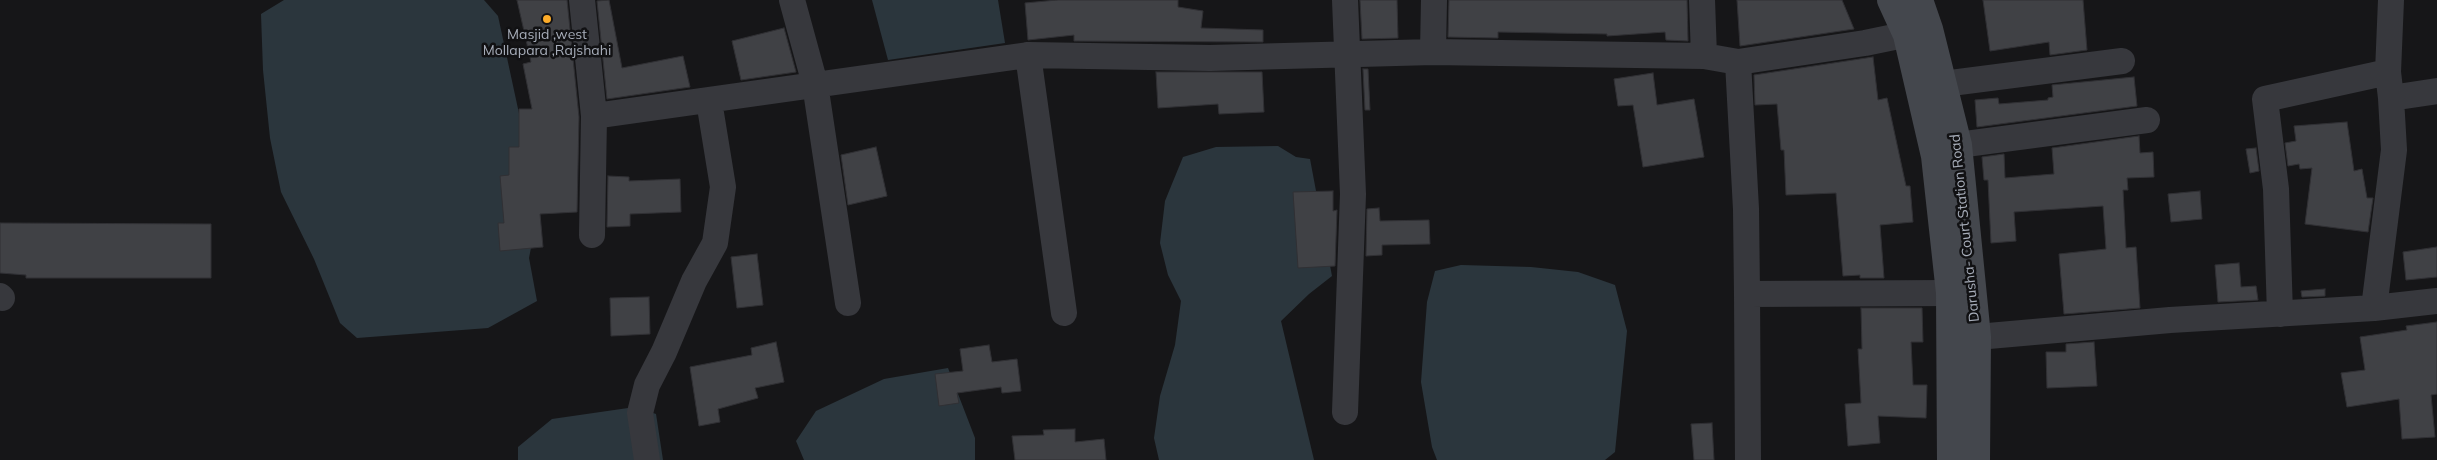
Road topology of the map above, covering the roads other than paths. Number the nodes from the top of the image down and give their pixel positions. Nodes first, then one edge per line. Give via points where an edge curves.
1 (582, 0) edge
2 (792, 0) edge
3 (1345, 0) edge
4 (1434, 0) edge
5 (1702, 0) edge
6 (1892, 0) edge
7 (1919, 0) edge
8 (2391, 0) edge
9 (1918, 32) junction
10 (1433, 52) junction
11 (1348, 54) junction
12 (1028, 55) junction
13 (1704, 56) junction
14 (2122, 61) dead end
15 (1738, 62) junction
16 (2388, 72) junction
17 (815, 84) junction
18 (1943, 84) junction
19 (2437, 91) edge
20 (2391, 98) junction
21 (709, 101) junction
22 (594, 116) junction
23 (2147, 120) dead end
24 (1958, 145) junction
25 (592, 235) dead end
26 (1950, 293) junction
27 (1747, 294) junction
28 (2437, 301) edge
29 (848, 303) dead end
30 (2374, 308) junction
31 (1064, 313) dead end
32 (2280, 314) junction
33 (1977, 337) junction
34 (1346, 412) dead end
35 (647, 460) edge
36 (1748, 460) edge
37 (1951, 460) edge
38 (1976, 460) edge

1 - 22 street
2 - 17 street
3 - 11 street
4 - 10 street
5 - 13 street
6 - 9 street, Darusha- Court Station Road
7 - 9 street, Darusha- Court Station Road
8 - 16 street
9 - 15 street
9 - 18 street, Darusha- Court Station Road
9 - 26 street, Darusha- Court Station Road
10 - 11 street
10 - 13 street
11 - 12 street via 1210,58
11 - 34 street via 1353,194
12 - 17 street
12 - 31 street
13 - 15 street
14 - 18 street
15 - 27 street
16 - 20 street
16 - 32 street via 2265,99 2276,189
17 - 21 street
17 - 29 street
18 - 24 street, Darusha- Court Station Road
19 - 20 street
20 - 30 street via 2394,150
21 - 22 street
21 - 35 street via 723,187 715,243 694,281 647,385 640,413
22 - 25 street
23 - 24 street
24 - 33 street, Darusha- Court Station Road
26 - 27 street
26 - 37 street, Darusha- Court Station Road
27 - 36 street
28 - 30 street
30 - 32 street
32 - 33 street
33 - 38 street, Darusha- Court Station Road

